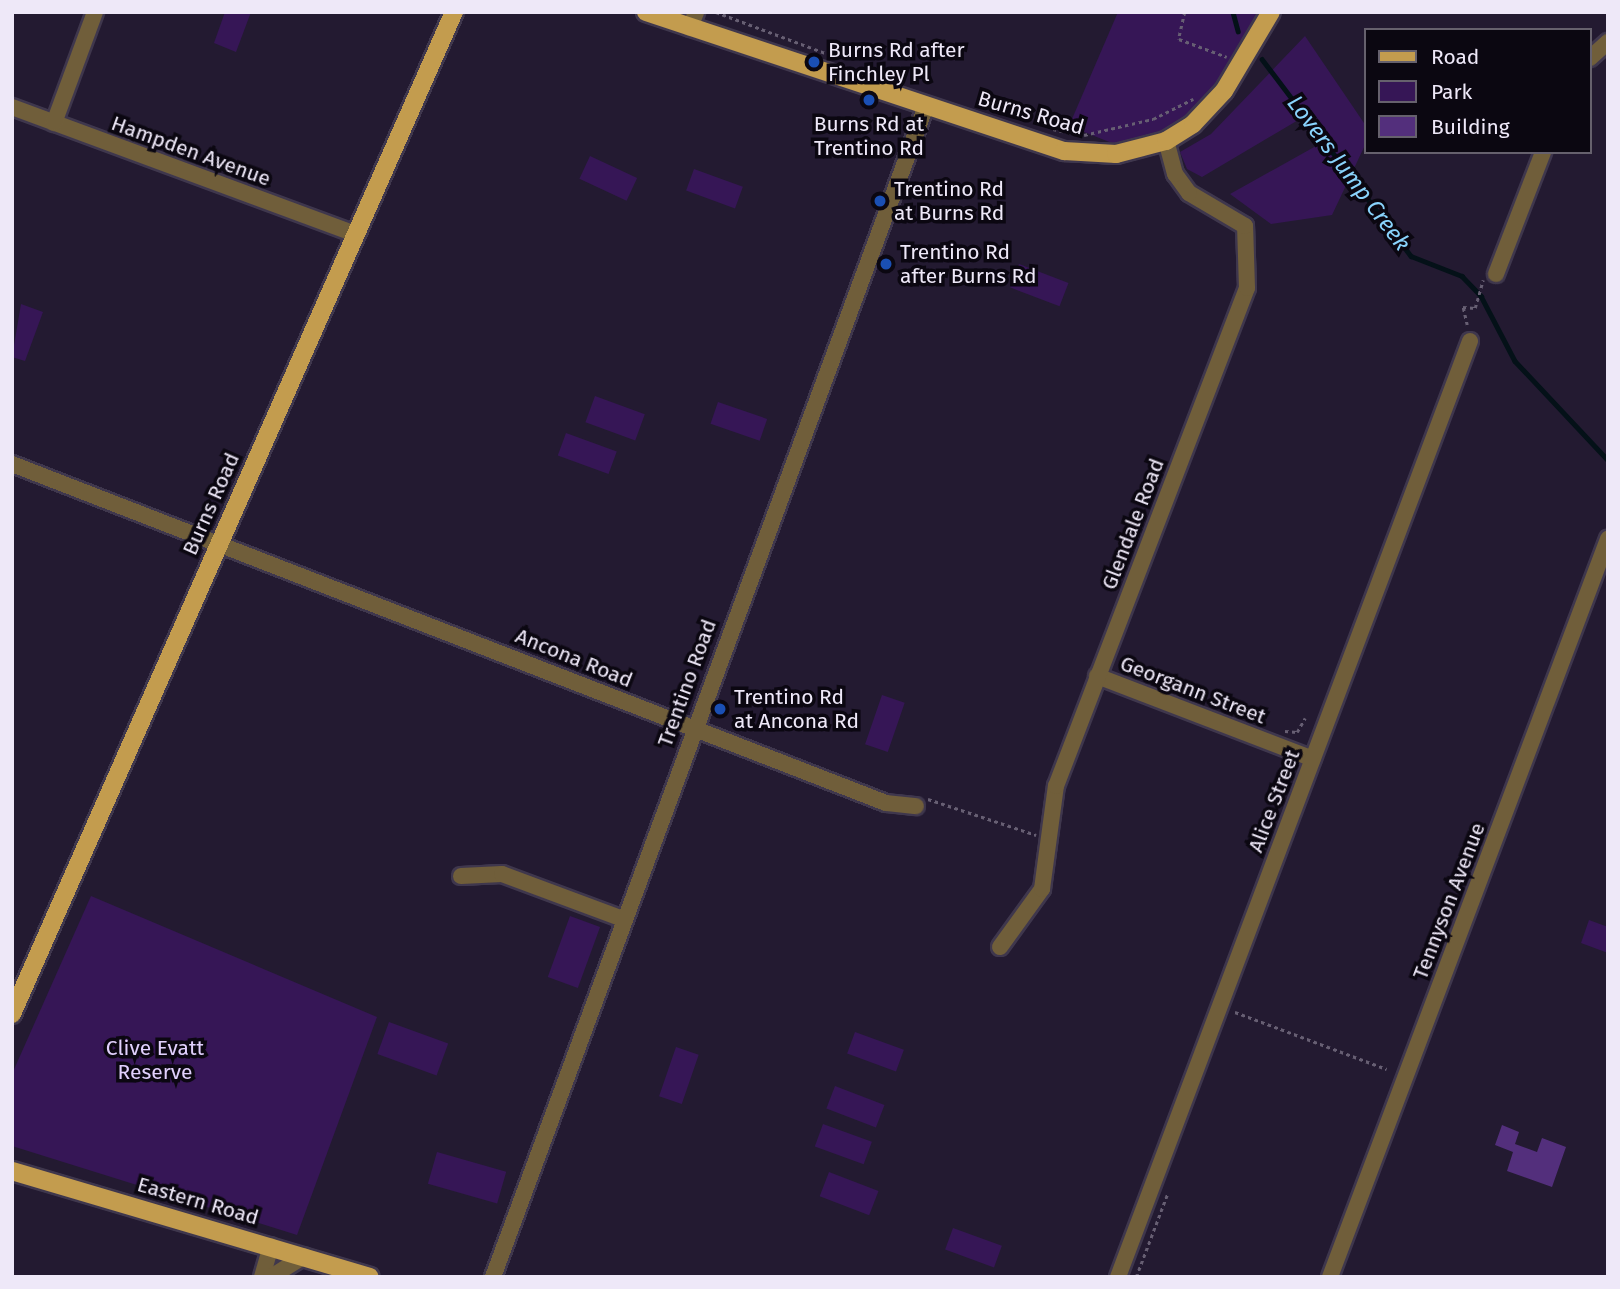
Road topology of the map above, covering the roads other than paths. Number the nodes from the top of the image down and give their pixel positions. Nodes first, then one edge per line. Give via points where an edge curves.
1 (95, 12) edge
2 (454, 12) edge
3 (646, 12) edge
4 (1271, 12) edge
5 (693, 20) edge
6 (1608, 42) edge
7 (1592, 56) edge
8 (926, 106) junction
9 (12, 107) edge
10 (54, 123) junction
11 (1166, 141) junction
12 (1542, 154) edge
13 (355, 234) junction
14 (1496, 274) road end
15 (1470, 341) road end
16 (12, 464) edge
17 (1608, 539) edge
18 (220, 540) junction
19 (1097, 676) junction
20 (693, 727) junction
21 (1313, 759) junction
22 (916, 806) road end
23 (461, 876) dead end
24 (623, 919) junction
25 (1000, 947) dead end
26 (12, 1014) edge
27 (12, 1171) edge
28 (271, 1245) junction
29 (304, 1256) junction
30 (262, 1277) edge
31 (271, 1277) edge
32 (370, 1277) edge
33 (493, 1277) edge
34 (1118, 1277) edge
35 (1330, 1277) edge

1 - 10 street
2 - 13 main road, Burns Road
3 - 5 main road, Burns Road
4 - 11 main road, Burns Road via 1224,91 1193,124
5 - 8 main road, Burns Road
6 - 7 street
8 - 11 main road, Burns Road via 1064,150 1116,154
8 - 20 street, Trentino Road
9 - 10 street, Hampden Avenue
10 - 13 street, Hampden Avenue
11 - 19 street, Glendale Road via 1175,174 1189,193 1245,226 1250,267
12 - 14 street
13 - 18 main road, Burns Road
15 - 21 street, Alice Street
16 - 18 street, Ancona Road
17 - 35 street, Tennyson Avenue
18 - 20 street, Ancona Road
18 - 26 main road, Burns Road
19 - 21 street, Georgann Street
19 - 25 street, Glendale Road via 1053,794 1051,841 1036,903
20 - 22 street, Ancona Road via 886,803
20 - 24 street, Trentino Road
21 - 34 street, Alice Street
23 - 24 street via 502,874
24 - 33 street, Trentino Road
27 - 28 main road, Eastern Road
28 - 29 main road, Eastern Road
28 - 30 street
29 - 31 street
29 - 32 main road, Eastern Road

